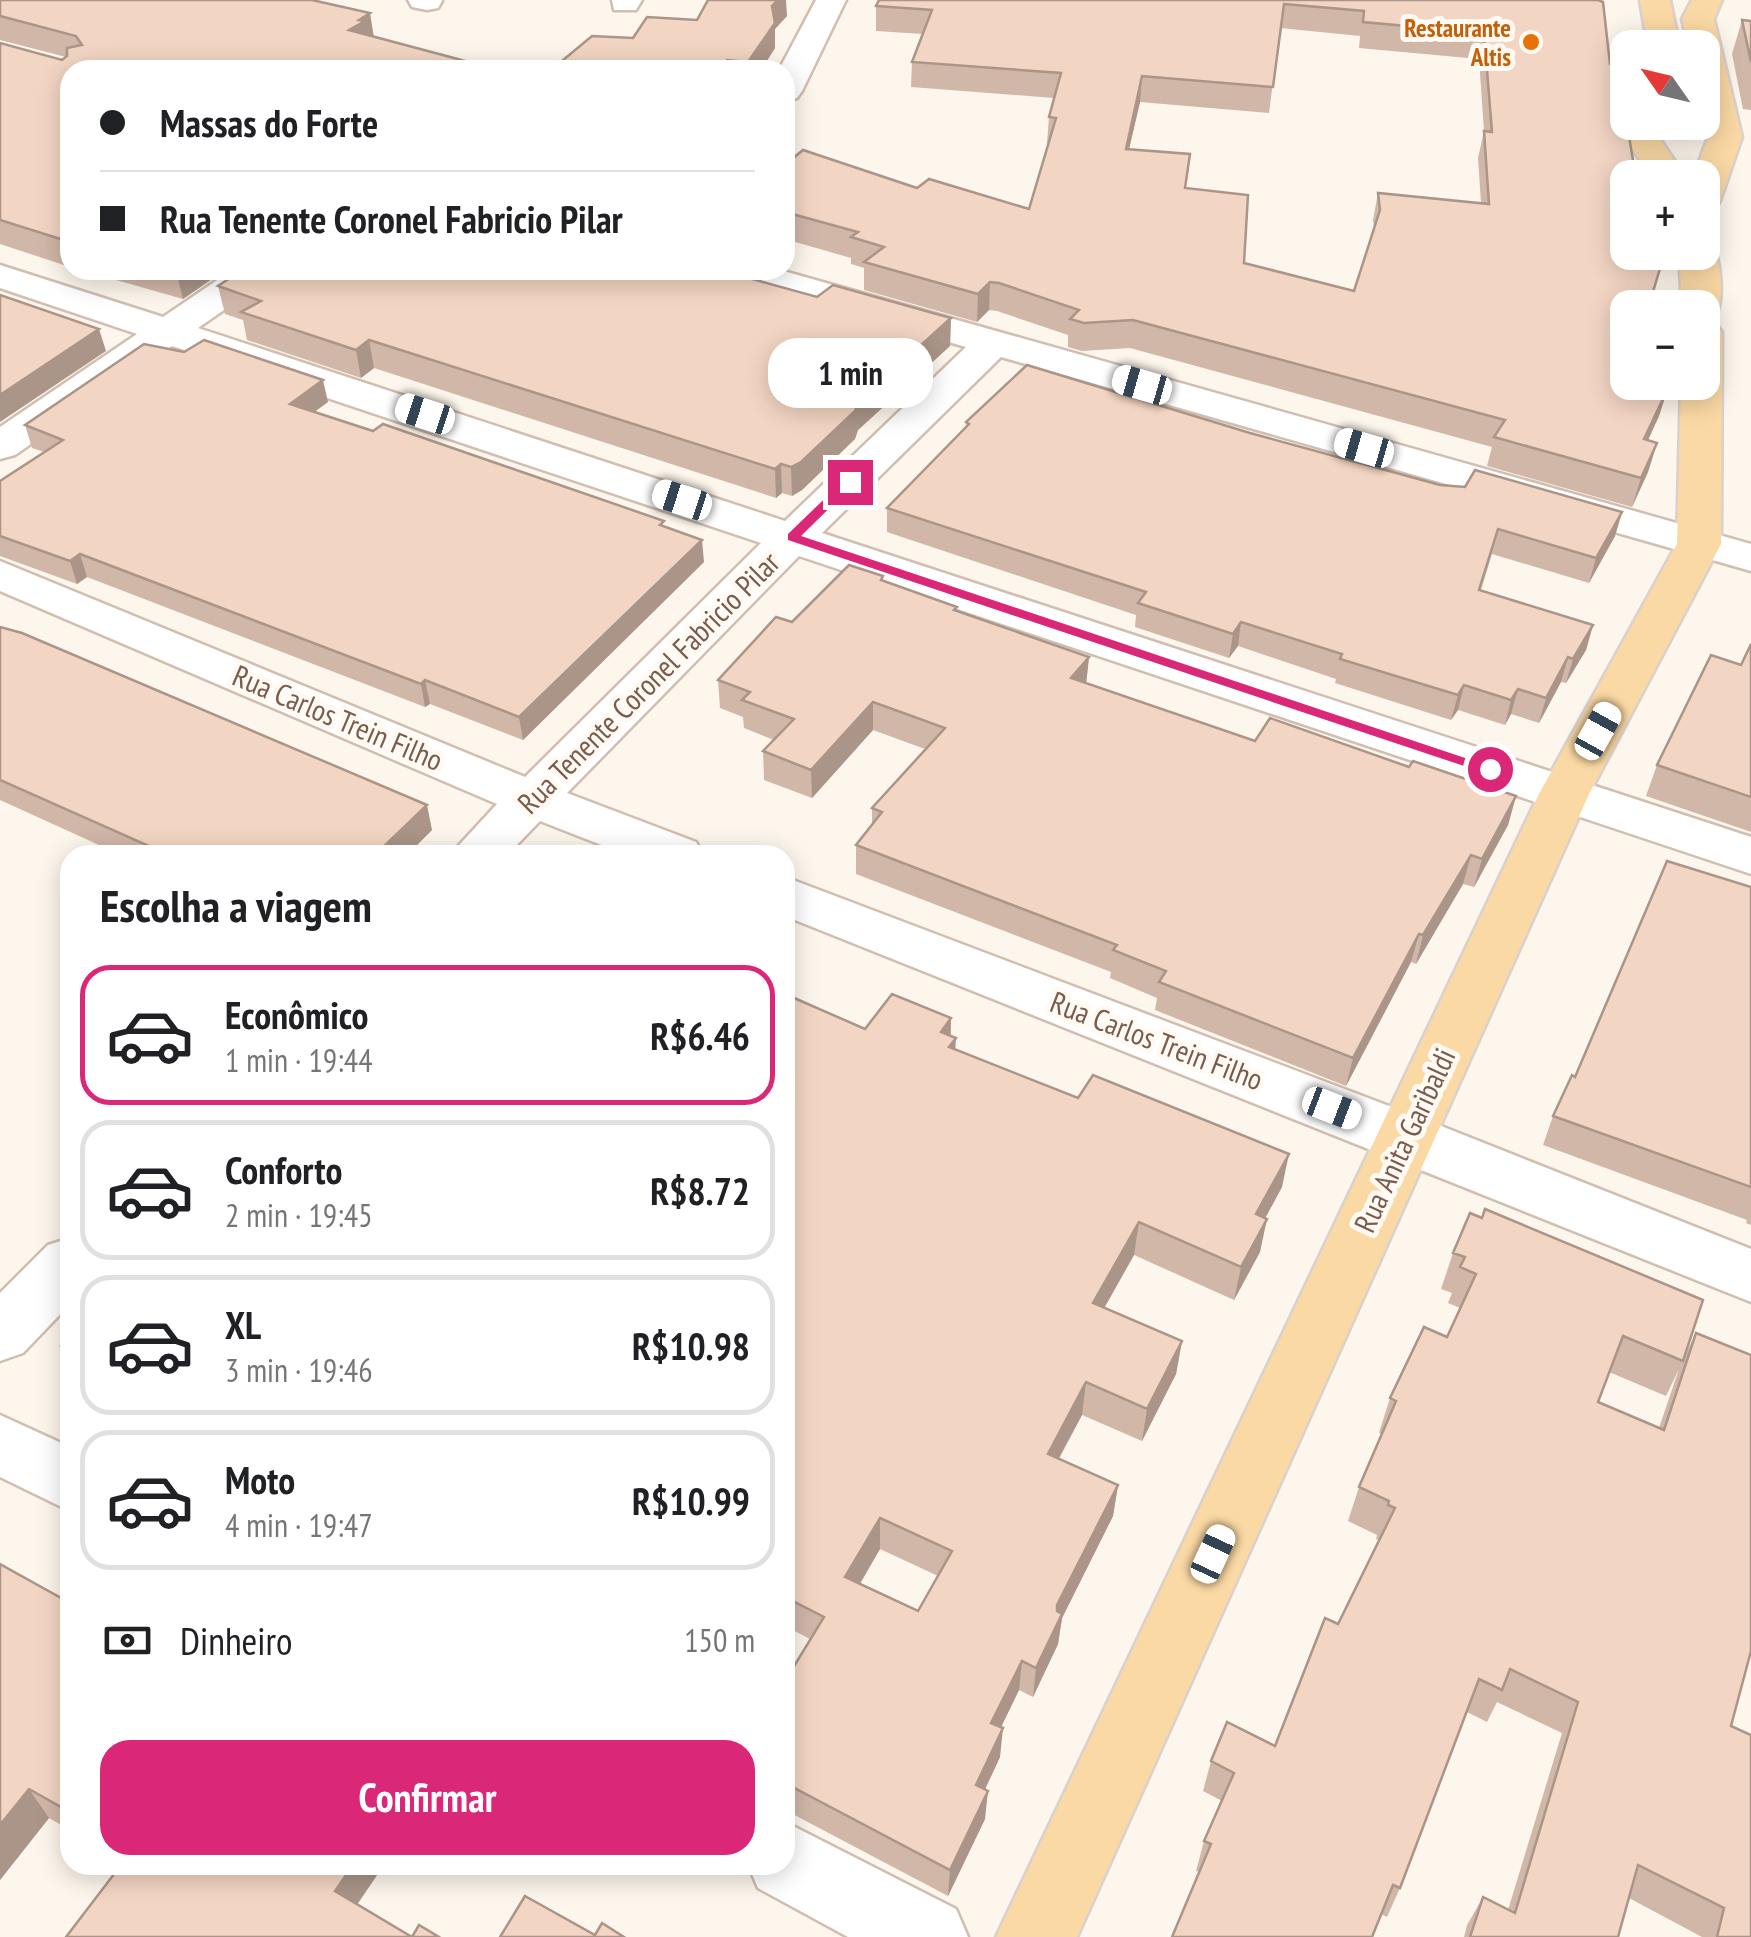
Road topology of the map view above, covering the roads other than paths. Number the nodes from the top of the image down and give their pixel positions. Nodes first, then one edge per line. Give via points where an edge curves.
1 (831, 0) edge
2 (1655, 0) edge
3 (1707, 0) edge
4 (1661, 30) edge
5 (795, 72) edge
6 (1682, 141) dead end
7 (1686, 160) edge
8 (1717, 160) edge
9 (0, 276) edge
10 (243, 280) edge
11 (773, 280) edge
12 (168, 329) junction
13 (993, 343) junction
14 (1701, 400) edge
15 (0, 446) edge
16 (792, 537) junction
17 (1699, 544) junction
18 (1751, 558) edge
19 (0, 575) edge
20 (1564, 794) junction
21 (532, 799) junction
22 (486, 845) edge
23 (652, 845) edge
24 (1751, 856) edge
25 (795, 900) edge
26 (1406, 1136) junction
27 (60, 1273) edge
28 (1751, 1276) edge
29 (0, 1334) edge
30 (0, 1444) edge
31 (60, 1476) edge
32 (795, 1866) edge
33 (928, 1937) edge
34 (1036, 1937) edge

1 - 5 street
2 - 4 main road
3 - 8 main road via 1698,20 1725,136
6 - 7 main road
9 - 12 street
10 - 12 street
11 - 13 street
12 - 15 street
12 - 16 street
13 - 16 street, Rua Tenente Coronel Fabricio Pilar
13 - 17 street
14 - 17 main road, Rua Anita Garibaldi
16 - 20 street
16 - 21 street, Rua Tenente Coronel Fabricio Pilar
17 - 18 street
17 - 20 main road, Rua Anita Garibaldi
19 - 21 street, Rua Carlos Trein Filho
20 - 24 street
20 - 26 main road, Rua Anita Garibaldi
21 - 22 street, Rua Tenente Coronel Fabricio Pilar
21 - 23 street, Rua Carlos Trein Filho
25 - 26 street, Rua Carlos Trein Filho
26 - 28 street, Rua Carlos Trein Filho
26 - 34 main road, Rua Anita Garibaldi
27 - 29 street
30 - 31 street
32 - 33 street

